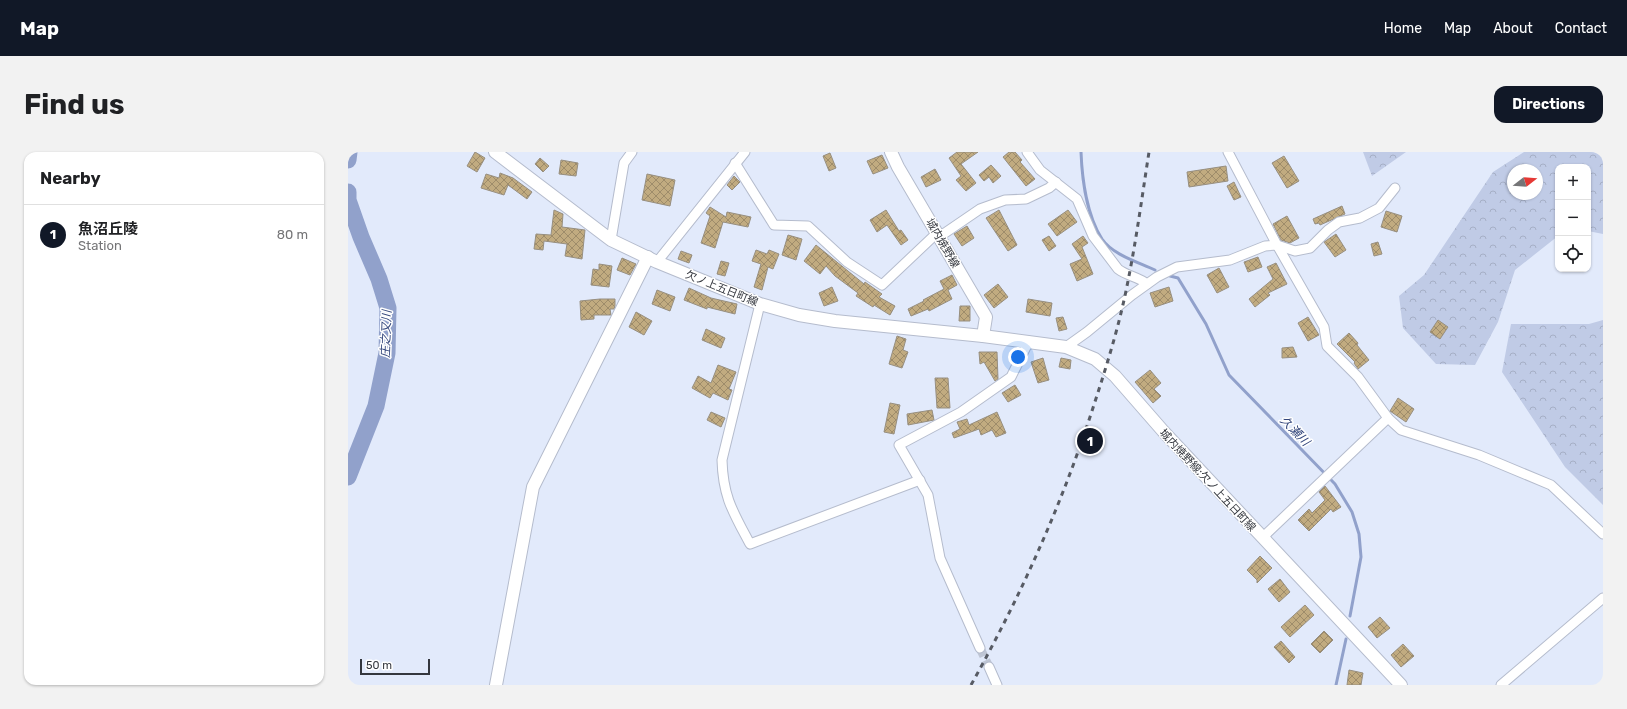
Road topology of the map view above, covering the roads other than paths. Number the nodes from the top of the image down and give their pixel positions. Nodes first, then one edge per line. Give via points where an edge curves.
1 (495, 152) edge
2 (632, 152) edge
3 (745, 152) edge
4 (891, 152) edge
5 (1027, 152) edge
6 (1228, 152) edge
7 (735, 163) junction
8 (1056, 182) junction
9 (1395, 188) dead end
10 (938, 235) junction
11 (611, 240) junction
12 (1277, 246) junction
13 (653, 260) junction
14 (1147, 284) junction
15 (760, 304) junction
16 (983, 336) junction
17 (1029, 341) junction
18 (1066, 347) junction
19 (1388, 418) junction
20 (920, 480) junction
21 (1603, 534) edge
22 (1262, 538) junction
23 (1603, 598) edge
24 (980, 648) tunnel mouth
25 (989, 667) tunnel mouth
26 (496, 685) edge
27 (998, 685) edge
28 (1401, 685) edge
29 (1501, 685) edge

1 - 11 main road, 欠ノ上五日町線
2 - 11 street via 624,163
3 - 7 street
4 - 10 main road, 城内焼野線
5 - 8 street via 1040,170
6 - 12 street
7 - 10 street via 774,225 808,226 847,262 882,285
7 - 13 street
8 - 10 street via 1026,199 1005,200 980,209
8 - 14 street via 1077,199 1094,236 1118,269
9 - 12 street via 1379,208 1360,218 1339,222 1310,248 1295,251
10 - 16 main road, 城内焼野線 via 986,317
11 - 13 main road, 欠ノ上五日町線
12 - 14 street via 1264,246 1230,260 1177,267
12 - 19 street via 1324,328 1327,346 1358,377
13 - 15 main road, 欠ノ上五日町線
13 - 26 main road via 532,487
14 - 18 street
15 - 16 main road, 欠ノ上五日町線 via 799,315 835,321
15 - 20 street via 722,460 722,479 727,501 750,544
16 - 17 main road, 城内焼野線;欠ノ上五日町線
17 - 18 main road, 城内焼野線;欠ノ上五日町線
17 - 20 street via 1011,377 961,412 899,445
18 - 22 main road, 城内焼野線;欠ノ上五日町線 via 1095,359 1114,376
19 - 21 street via 1401,430 1478,455 1551,485
19 - 22 street
20 - 24 street via 928,495 940,558
22 - 28 main road, 城内焼野線;欠ノ上五日町線
23 - 29 street
25 - 27 street

